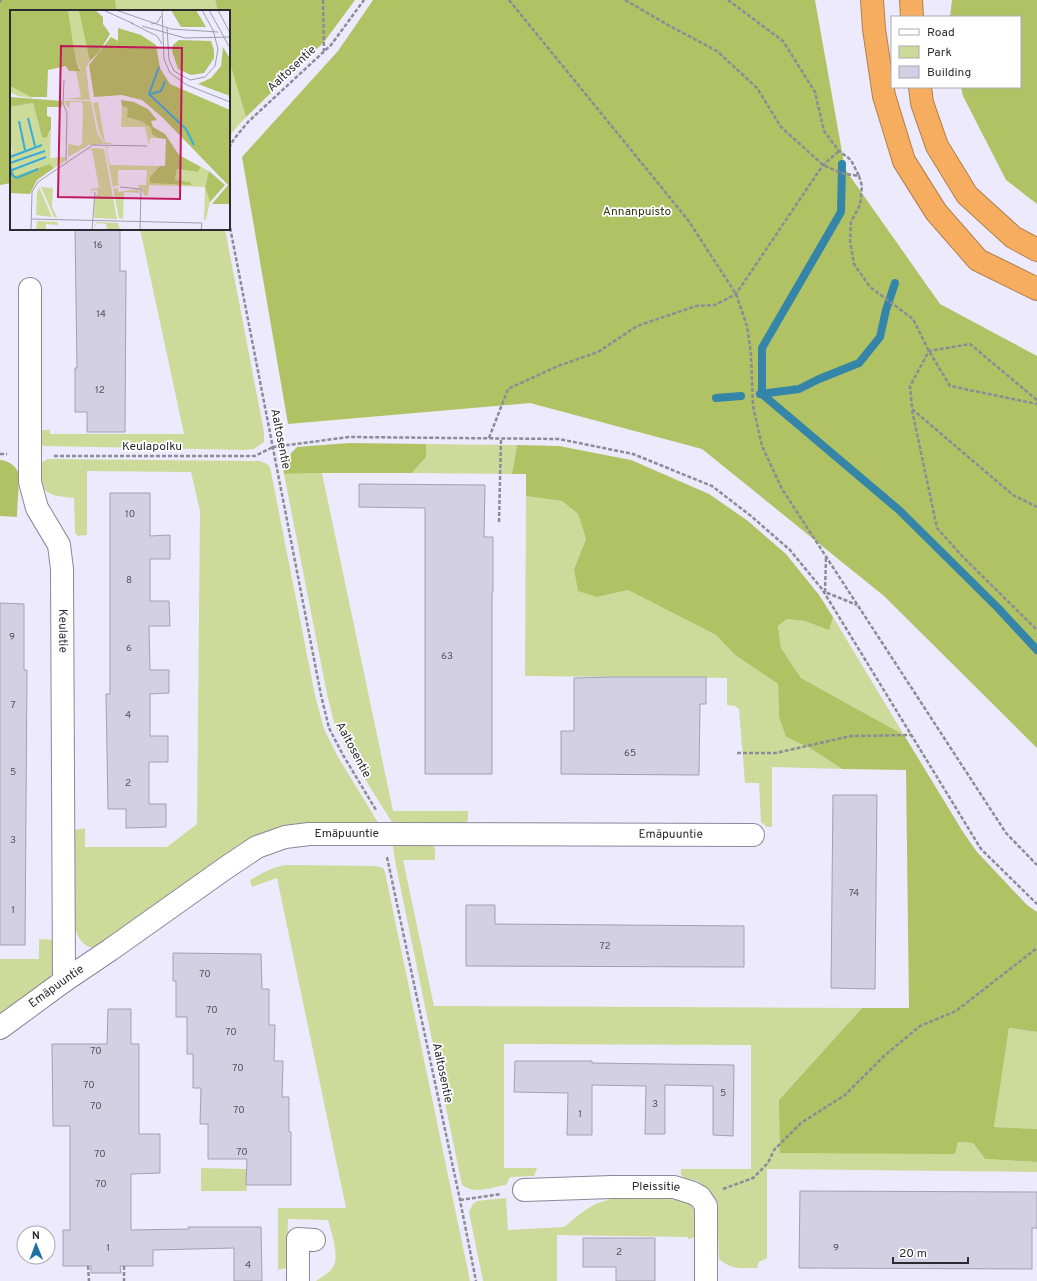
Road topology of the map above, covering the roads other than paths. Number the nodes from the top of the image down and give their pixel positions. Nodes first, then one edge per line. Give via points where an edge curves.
1 (872, 0) edge
2 (911, 0) edge
3 (912, 16) edge
4 (920, 88) edge
5 (1037, 250) edge
6 (30, 289) dead end
7 (1037, 289) edge
8 (753, 835) dead end
9 (64, 980) junction
10 (0, 1028) edge
11 (524, 1190) road end
12 (314, 1240) dead end
13 (298, 1281) edge
14 (706, 1281) edge

1 - 7 highway via 884,96 904,161 936,212 978,260
2 - 3 highway
4 - 5 highway via 922,103 937,146 967,196 1013,237
6 - 9 street, Keulatie via 30,482 37,508 59,545 62,569
8 - 9 street, Emäpuuntie via 285,836 258,847 226,867
9 - 10 street, Emäpuuntie
11 - 14 street, Pleissitie via 674,1187 694,1192 706,1206
12 - 13 street via 298,1239

